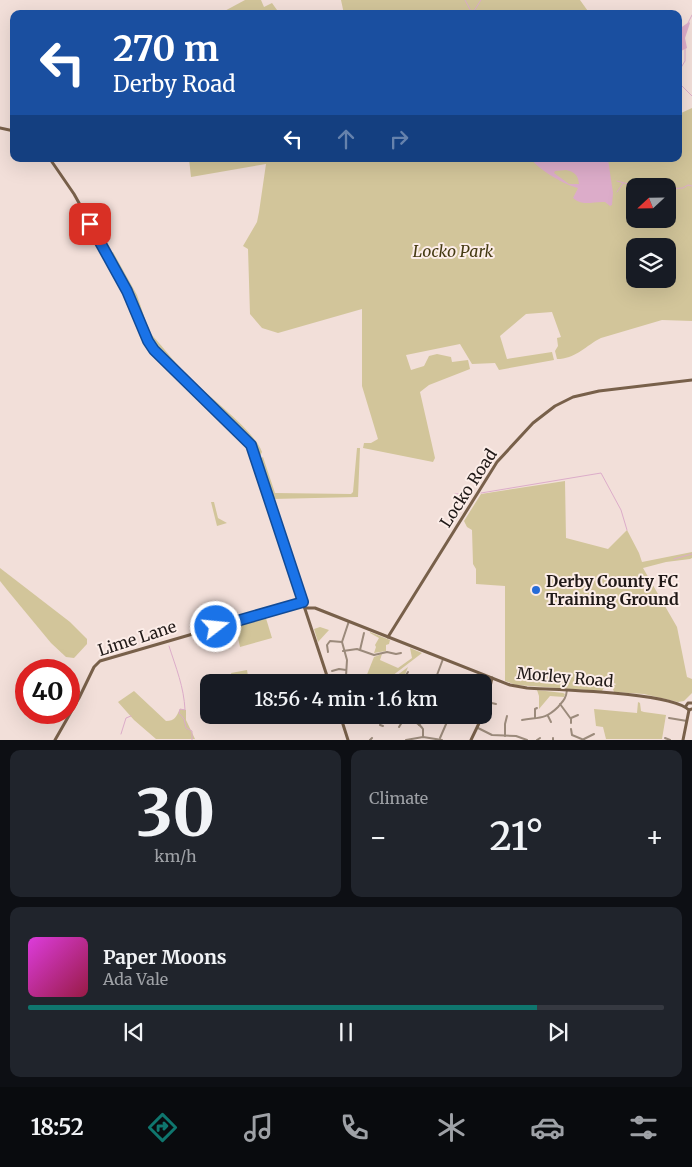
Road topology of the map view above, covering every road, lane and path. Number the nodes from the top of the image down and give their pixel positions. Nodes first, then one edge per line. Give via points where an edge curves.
1 (52, 162) edge
2 (692, 380) edge
3 (303, 602) junction
4 (305, 608) junction
5 (350, 621) junction
6 (364, 633) dead end
7 (388, 637) junction
8 (342, 642) junction
9 (326, 650) dead end
10 (360, 650) junction
11 (343, 651) junction
12 (401, 653) dead end
13 (443, 659) junction
14 (346, 670) junction
15 (332, 671) dead end
16 (326, 674) edge
17 (347, 674) edge
18 (437, 674) edge
19 (482, 674) edge
20 (492, 678) edge
21 (567, 690) junction
22 (692, 701) edge
23 (492, 703) edge
24 (496, 704) dead end
25 (560, 704) junction
26 (686, 706) junction
27 (537, 708) dead end
28 (691, 709) edge
29 (578, 715) dead end
30 (507, 716) dead end
31 (548, 716) junction
32 (536, 718) junction
33 (669, 718) dead end
34 (571, 719) junction
35 (522, 720) dead end
36 (687, 721) junction
37 (551, 722) dead end
38 (571, 723) dead end
39 (343, 724) edge
40 (380, 724) edge
41 (401, 724) edge
42 (447, 724) edge
43 (480, 724) edge
44 (419, 725) edge
45 (383, 726) dead end
46 (399, 727) dead end
47 (478, 728) junction
48 (571, 729) dead end
49 (594, 734) dead end
50 (505, 736) junction
51 (423, 737) junction
52 (510, 738) edge
53 (540, 738) dead end
54 (664, 738) edge
55 (412, 739) edge
56 (441, 739) edge
57 (584, 739) edge
58 (54, 740) edge
59 (348, 740) edge
60 (406, 740) edge
61 (471, 740) edge
62 (527, 740) edge
63 (537, 740) edge
64 (670, 740) edge
65 (683, 740) edge

1 - 3 street via 103,246 154,350 251,445
2 - 7 street, Locko Road via 582,394 565,400 539,419 497,462
3 - 4 street
3 - 58 street, Lime Lane via 100,661
4 - 5 street, Morley Road via 315,608
4 - 16 street
5 - 7 street, Morley Road
5 - 8 street
6 - 10 street
7 - 13 street, Morley Road
8 - 9 street via 330,641
8 - 11 street
10 - 11 street
10 - 12 street via 373,655 387,652 397,656
11 - 14 street via 347,660
13 - 18 street
13 - 19 street, Morley Road
14 - 15 street
14 - 17 street
20 - 21 street, Morley Road via 516,686
21 - 25 street via 566,698
21 - 26 street, Morley Road via 640,696
22 - 26 street
23 - 24 street
25 - 31 street
25 - 34 street
26 - 28 street
27 - 32 street
28 - 36 street
29 - 34 street
30 - 50 street
31 - 32 street
31 - 37 street
32 - 35 street
33 - 36 street
34 - 38 street
36 - 65 street
39 - 59 street
40 - 45 street
41 - 46 street
42 - 56 street
43 - 47 street
44 - 51 street
47 - 50 street via 492,735
47 - 61 street
48 - 57 street via 573,735
49 - 57 street
50 - 52 street
51 - 55 street
51 - 56 street
52 - 62 street
53 - 63 street
54 - 64 street
55 - 60 street

